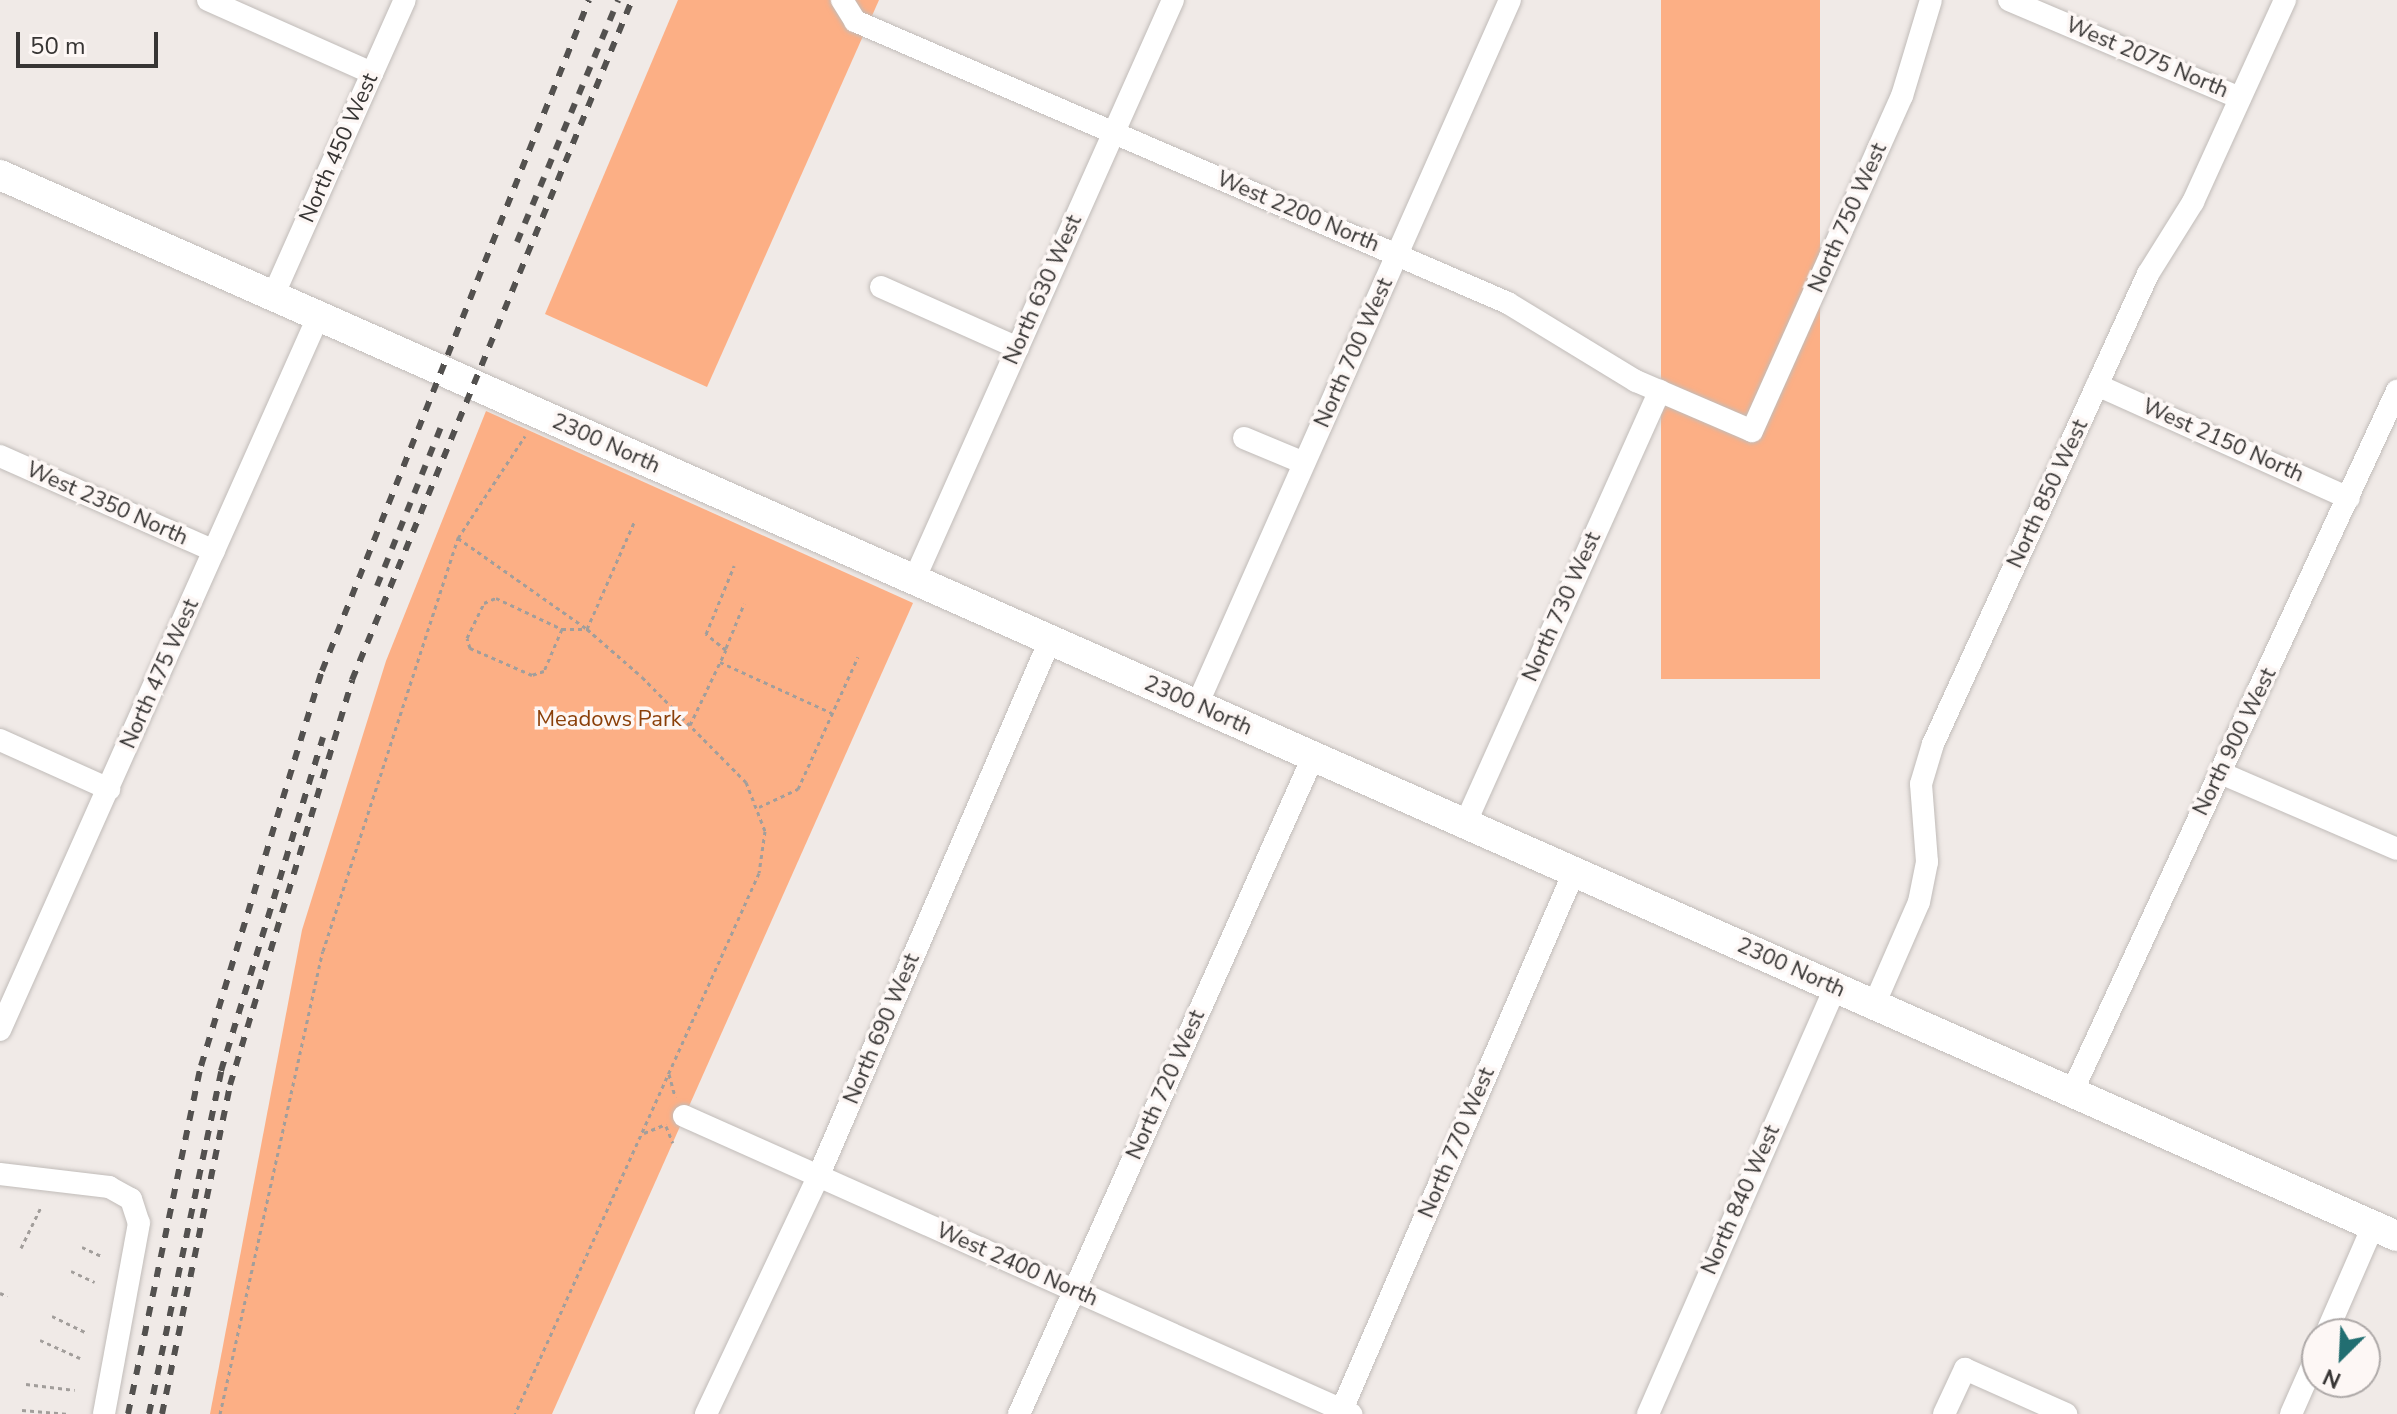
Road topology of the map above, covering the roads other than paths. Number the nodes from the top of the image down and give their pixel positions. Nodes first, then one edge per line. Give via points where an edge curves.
1 (208, 0) edge
2 (405, 0) edge
3 (1173, 0) edge
4 (1931, 0) edge
5 (2009, 0) edge
6 (2285, 0) edge
7 (842, 2) edge
8 (1504, 2) edge
9 (372, 73) junction
10 (2240, 98) junction
11 (1114, 132) junction
12 (0, 175) edge
13 (1397, 255) junction
14 (881, 287) dead end
15 (273, 296) junction
16 (318, 317) junction
17 (1018, 348) junction
18 (2097, 385) junction
19 (1660, 391) junction
20 (2397, 391) edge
21 (1752, 431) joint
22 (1244, 438) dead end
23 (0, 456) edge
24 (1304, 463) junction
25 (2349, 498) junction
26 (214, 551) junction
27 (914, 580) junction
28 (1050, 640) junction
29 (1197, 705) junction
30 (0, 740) edge
31 (1313, 757) junction
32 (2223, 774) junction
33 (109, 789) junction
34 (1465, 824) junction
35 (2397, 849) edge
36 (1574, 872) junction
37 (1835, 987) junction
38 (1874, 1005) junction
39 (1, 1022) edge
40 (2072, 1092) junction
41 (675, 1115) road end
42 (0, 1174) edge
43 (818, 1177) junction
44 (2385, 1231) edge
45 (1075, 1291) junction
46 (2335, 1318) edge
47 (2301, 1391) edge
48 (1344, 1413) edge
49 (104, 1414) edge
50 (706, 1414) edge
51 (1019, 1414) edge
52 (1648, 1414) edge
53 (1944, 1414) edge
54 (2066, 1414) edge
55 (2291, 1414) edge

1 - 9 street
2 - 9 street, North 450 West
3 - 11 street, North 630 West
4 - 21 street, North 750 West via 1902,96
5 - 10 street, West 2075 North
6 - 10 street, North 850 West
7 - 11 street, West 2200 North via 855,21
8 - 13 street, North 700 West
9 - 15 street, North 450 West
10 - 18 street, North 850 West via 2193,202 2148,274
11 - 13 street, West 2200 North
11 - 17 street, North 630 West
12 - 15 street, 2300 North
13 - 19 street, West 2200 North via 1508,303
13 - 24 street, North 700 West
14 - 17 street
15 - 16 street, 2300 North
16 - 26 street, North 475 West
16 - 27 street, 2300 North
17 - 27 street, North 630 West
18 - 25 street, West 2150 North
18 - 38 street, North 850 West via 1933,744 1921,784 1927,862 1919,902
19 - 21 street, West 2200 North
19 - 34 street, North 730 West
20 - 25 street, North 900 West
22 - 24 street
23 - 26 street, West 2350 North
24 - 29 street, North 700 West
25 - 32 street, North 900 West
26 - 33 street, North 475 West
27 - 28 street, 2300 North
28 - 29 street, 2300 North
28 - 43 street, North 690 West
29 - 31 street, 2300 North
30 - 33 street
31 - 34 street, 2300 North
31 - 45 street, North 720 West
32 - 35 street
32 - 40 street, North 900 West via 2188,838
33 - 39 street, North 475 West
34 - 36 street, 2300 North
36 - 37 street, 2300 North
36 - 48 street, North 770 West
37 - 38 street, 2300 North
37 - 52 street, North 840 West
38 - 40 street, 2300 North
40 - 44 street, 2300 North
41 - 43 street, West 2400 North
42 - 49 street via 109,1187 131,1199 139,1223
43 - 45 street, West 2400 North
43 - 50 street, North 690 West
44 - 46 street
45 - 48 street, West 2400 North
45 - 51 street, North 720 West
47 - 55 street
53 - 54 street via 1965,1369

